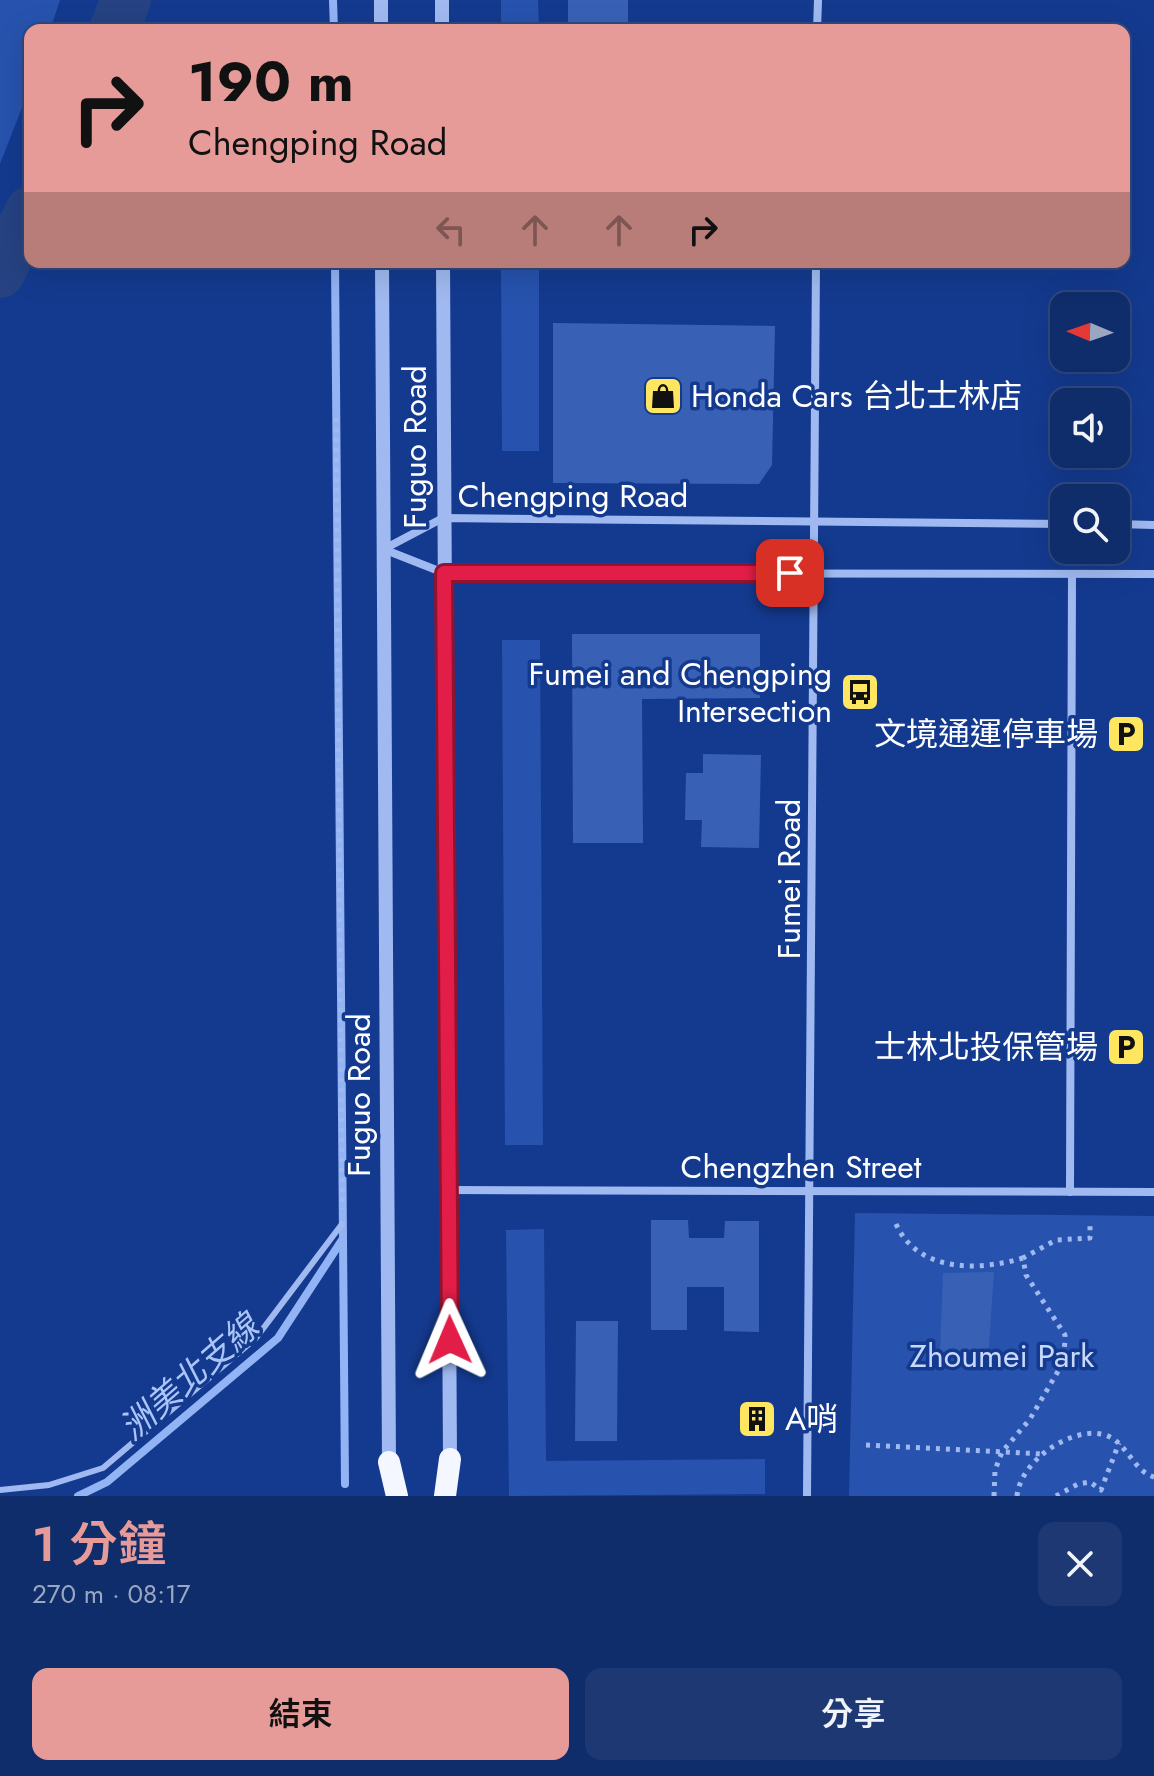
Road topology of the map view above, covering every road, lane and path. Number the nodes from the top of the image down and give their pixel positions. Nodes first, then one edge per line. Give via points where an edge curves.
1 (381, 0) edge
2 (442, 0) edge
3 (818, 0) edge
4 (381, 24) edge
5 (442, 24) edge
6 (817, 24) edge
7 (382, 268) edge
8 (443, 268) edge
9 (816, 268) edge
10 (336, 418) dead end
11 (443, 518) junction
12 (815, 523) junction
13 (1050, 524) edge
14 (1130, 524) edge
15 (1154, 525) edge
16 (383, 549) junction
17 (815, 572) junction
18 (444, 573) junction
19 (1072, 574) junction
20 (1154, 574) edge
21 (448, 1190) junction
22 (810, 1191) junction
23 (1070, 1192) junction
24 (1154, 1192) edge
25 (342, 1224) joint
26 (896, 1224) dead end
27 (1090, 1225) dead end
28 (1023, 1258) junction
29 (1119, 1443) junction
30 (866, 1445) dead end
31 (1002, 1452) junction
32 (1044, 1454) junction
33 (450, 1459) junction
34 (389, 1462) junction
35 (1154, 1477) edge
36 (0, 1490) edge
37 (385, 1496) edge
38 (397, 1496) edge
39 (445, 1496) edge
40 (455, 1496) edge
41 (807, 1496) edge
42 (994, 1496) edge
43 (1017, 1496) edge
44 (1056, 1496) edge

1 - 4 street
2 - 5 street
3 - 6 street
7 - 16 street, Fuguo Road
8 - 11 street, Fuguo Road
9 - 12 street, Fumei Road
10 - 25 path
11 - 12 street, Chengping Road
11 - 16 street, Chengping Road
11 - 18 street, Fuguo Road
12 - 13 street, Chengping Road
12 - 17 street, Fumei Road
14 - 15 street
16 - 18 street
16 - 34 street, Fuguo Road
17 - 18 street
17 - 19 street
17 - 22 street, Fumei Road
18 - 21 street, Fuguo Road
19 - 20 street
19 - 23 street
21 - 22 street, Chengzhen Street
21 - 33 street, Fuguo Road
22 - 23 street, Chengzhen Street
22 - 41 street, Fumei Road
23 - 24 street, Chengzhen Street
25 - 36 lane via 256,1338 103,1468 49,1485
26 - 28 path via 910,1245 936,1263 1006,1263
27 - 28 path via 1090,1238 1056,1240
28 - 31 path via 1026,1275 1065,1335 1064,1361 1020,1434
29 - 32 path via 1101,1434 1067,1438
29 - 35 path
29 - 44 path via 1101,1490 1090,1482
30 - 31 path
31 - 32 path
31 - 42 path
32 - 43 path via 1018,1482
33 - 39 highway
33 - 40 street, Fuguo Road
34 - 37 street, Fuguo Road
34 - 38 highway

